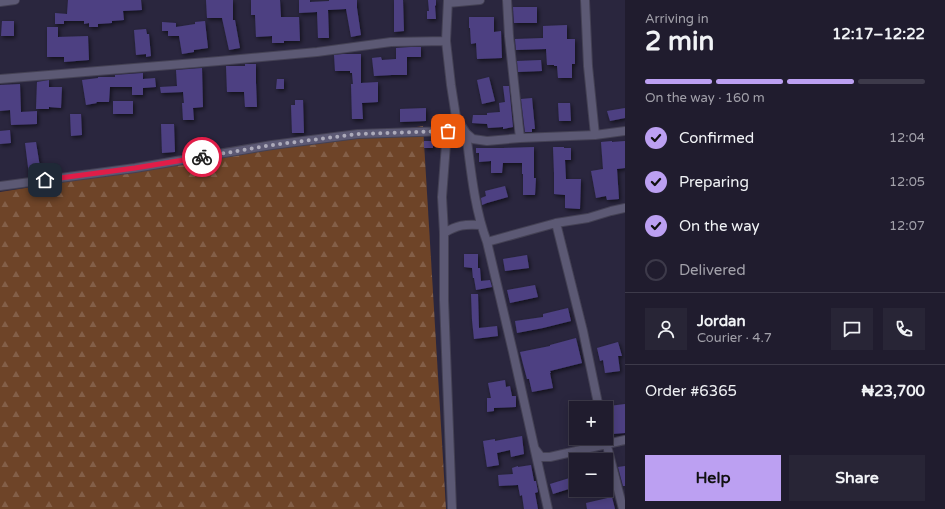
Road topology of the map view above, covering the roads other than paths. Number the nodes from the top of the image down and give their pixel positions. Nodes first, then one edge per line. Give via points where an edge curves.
1 (15, 0) edge
2 (480, 0) edge
3 (507, 0) edge
4 (585, 0) edge
5 (448, 1) edge
6 (0, 2) edge
7 (446, 41) junction
8 (0, 79) edge
9 (456, 117) junction
10 (448, 131) junction
11 (625, 131) edge
12 (466, 133) junction
13 (595, 135) junction
14 (520, 138) junction
15 (0, 186) edge
16 (625, 208) edge
17 (556, 223) junction
18 (480, 225) junction
19 (444, 233) junction
20 (487, 242) junction
21 (598, 401) edge
22 (625, 440) edge
23 (613, 441) edge
24 (597, 445) edge
25 (607, 445) edge
26 (534, 449) junction
27 (452, 509) edge
28 (548, 509) edge
29 (623, 509) edge

1 - 6 street
2 - 5 street
3 - 14 street
4 - 13 street
5 - 7 street
7 - 8 street via 391,42 318,52
7 - 9 street
9 - 10 street
9 - 12 street
10 - 15 street via 358,134
10 - 19 street via 442,197
11 - 13 street
12 - 14 street via 473,139 487,141
12 - 18 street
13 - 14 street
16 - 17 street
17 - 20 street
17 - 21 street
18 - 19 street via 455,227
18 - 20 street
19 - 27 street
20 - 26 street
22 - 23 street
24 - 26 street via 550,457 541,456
25 - 29 street
26 - 28 street

